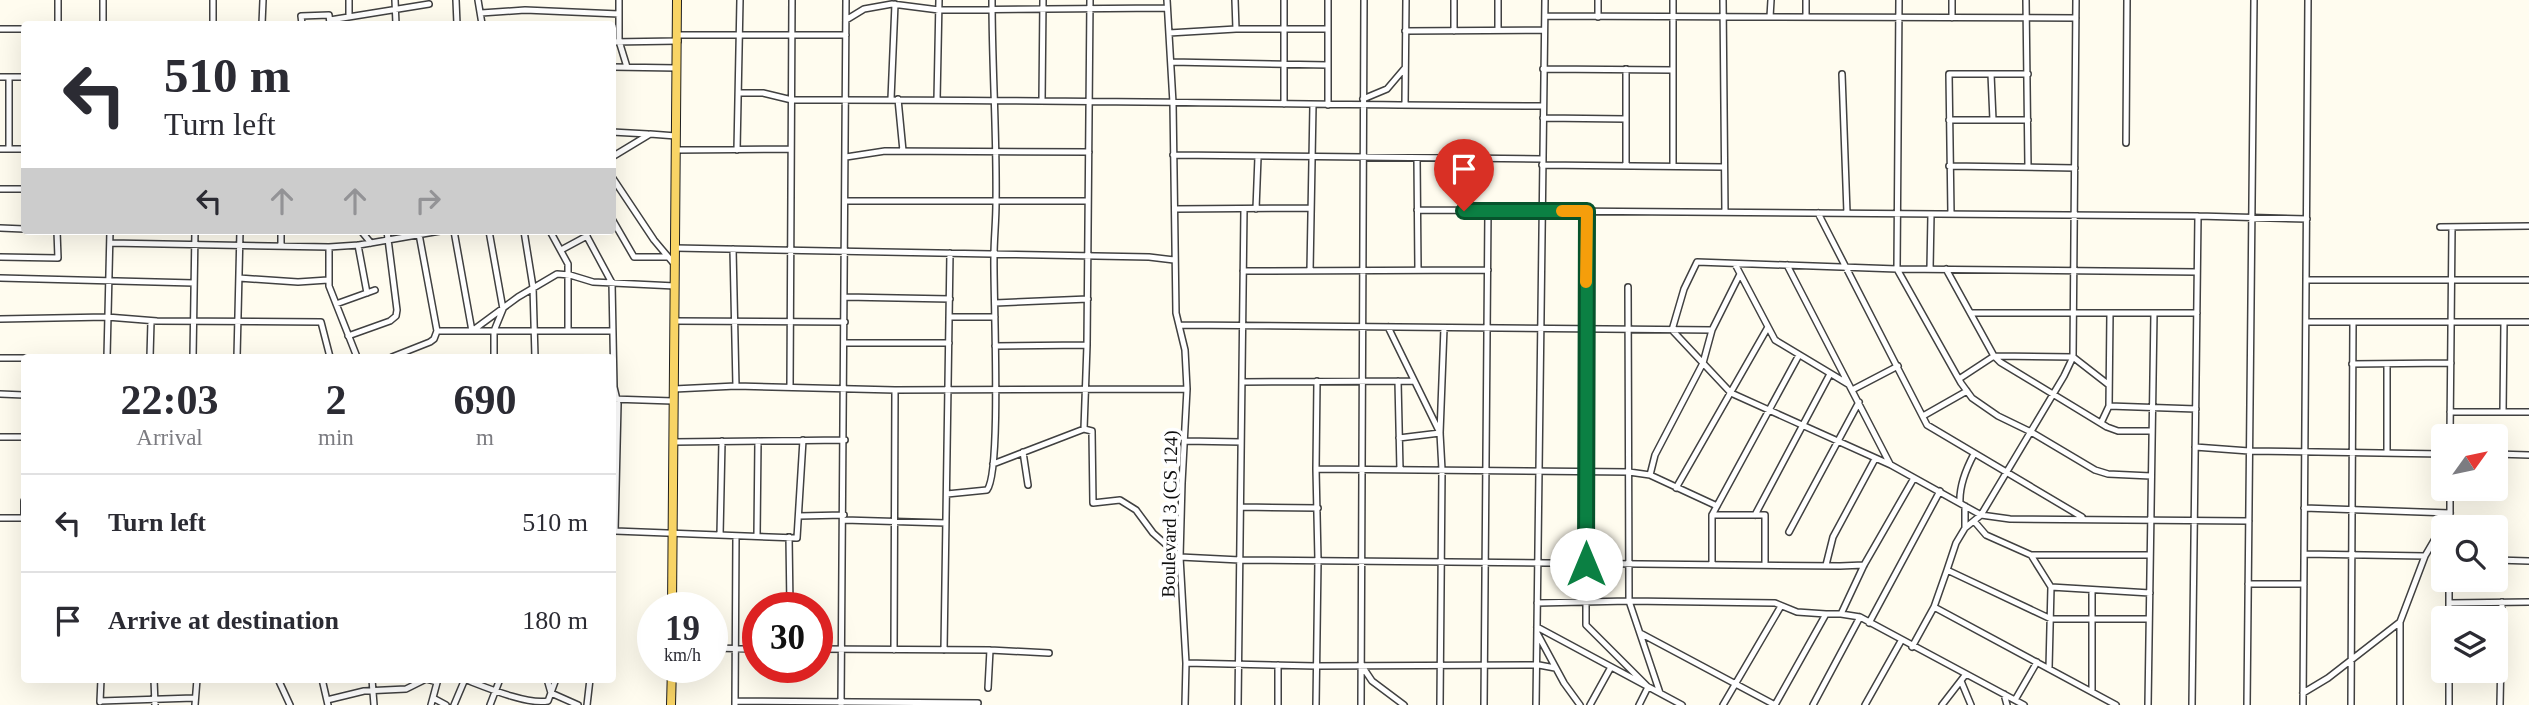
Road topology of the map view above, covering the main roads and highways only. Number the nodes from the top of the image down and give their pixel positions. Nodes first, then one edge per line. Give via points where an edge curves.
1 (677, 0) edge
2 (672, 592) edge
3 (671, 683) edge
4 (671, 705) edge

1 - 2 main road
3 - 4 main road

